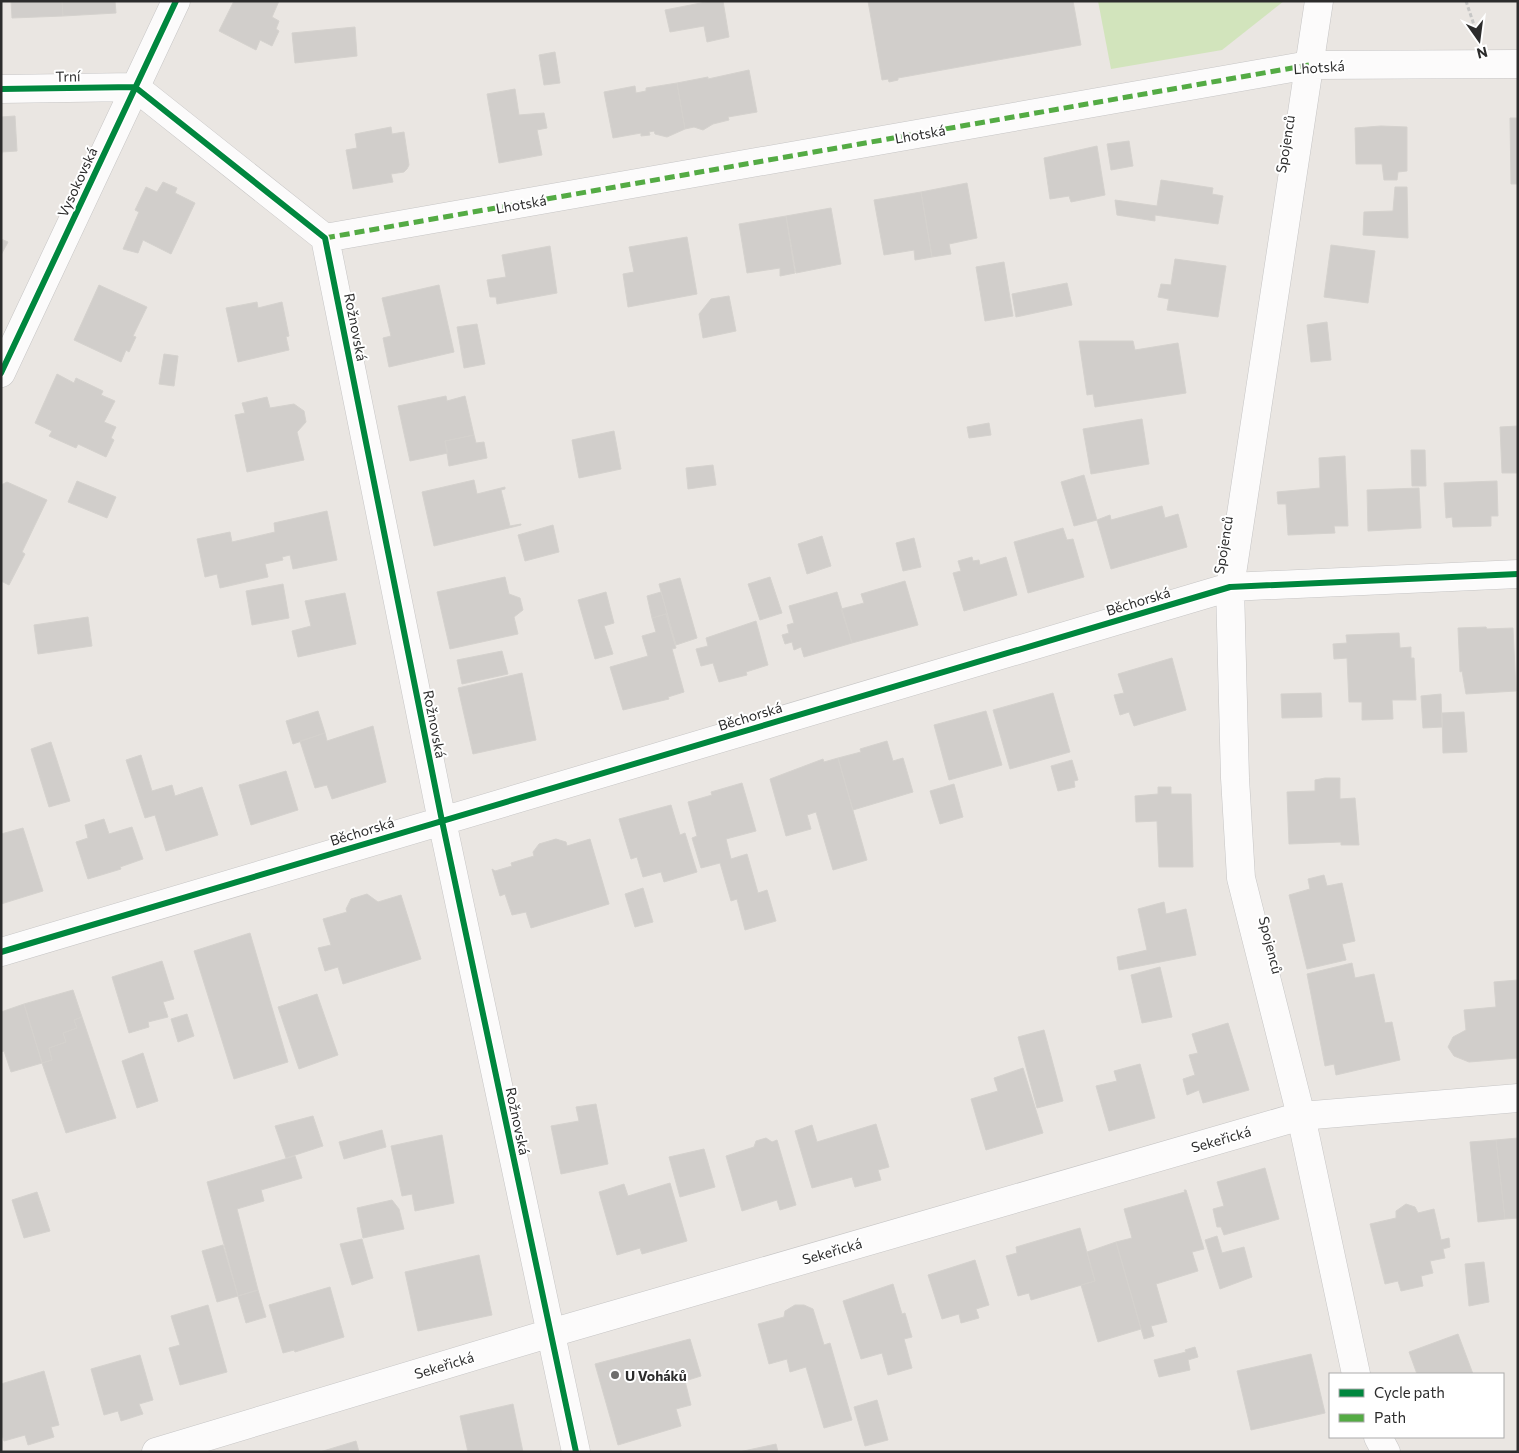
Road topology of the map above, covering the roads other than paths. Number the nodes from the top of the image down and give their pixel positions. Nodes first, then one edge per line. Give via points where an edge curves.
1 (176, 1) edge
2 (1319, 1) edge
3 (1518, 64) edge
4 (1309, 65) junction
5 (135, 87) junction
6 (1, 89) edge
7 (325, 238) junction
8 (1, 373) edge
9 (1518, 574) edge
10 (1230, 587) junction
11 (442, 821) junction
12 (1, 952) edge
13 (1518, 1098) edge
14 (1302, 1116) junction
15 (551, 1333) junction
16 (1356, 1373) edge
17 (1379, 1438) edge
18 (156, 1452) edge
19 (576, 1452) edge
20 (1386, 1452) edge

1 - 5 street, Vysokovská
2 - 4 street, Spojenců
3 - 4 street, Lhotská
4 - 7 street, Lhotská
4 - 10 street, Spojenců
5 - 6 street, Trní
5 - 7 street
5 - 8 street, Vysokovská
7 - 11 street, Rožnovská
9 - 10 street, Běchorská
10 - 11 street, Běchorská
10 - 14 street, Spojenců via 1241,878
11 - 12 street, Běchorská
11 - 15 street, Rožnovská
13 - 14 street, Sekeřická
14 - 15 street, Sekeřická
14 - 16 street, Spojenců
15 - 18 street, Sekeřická
15 - 19 street, Rožnovská
17 - 20 street

